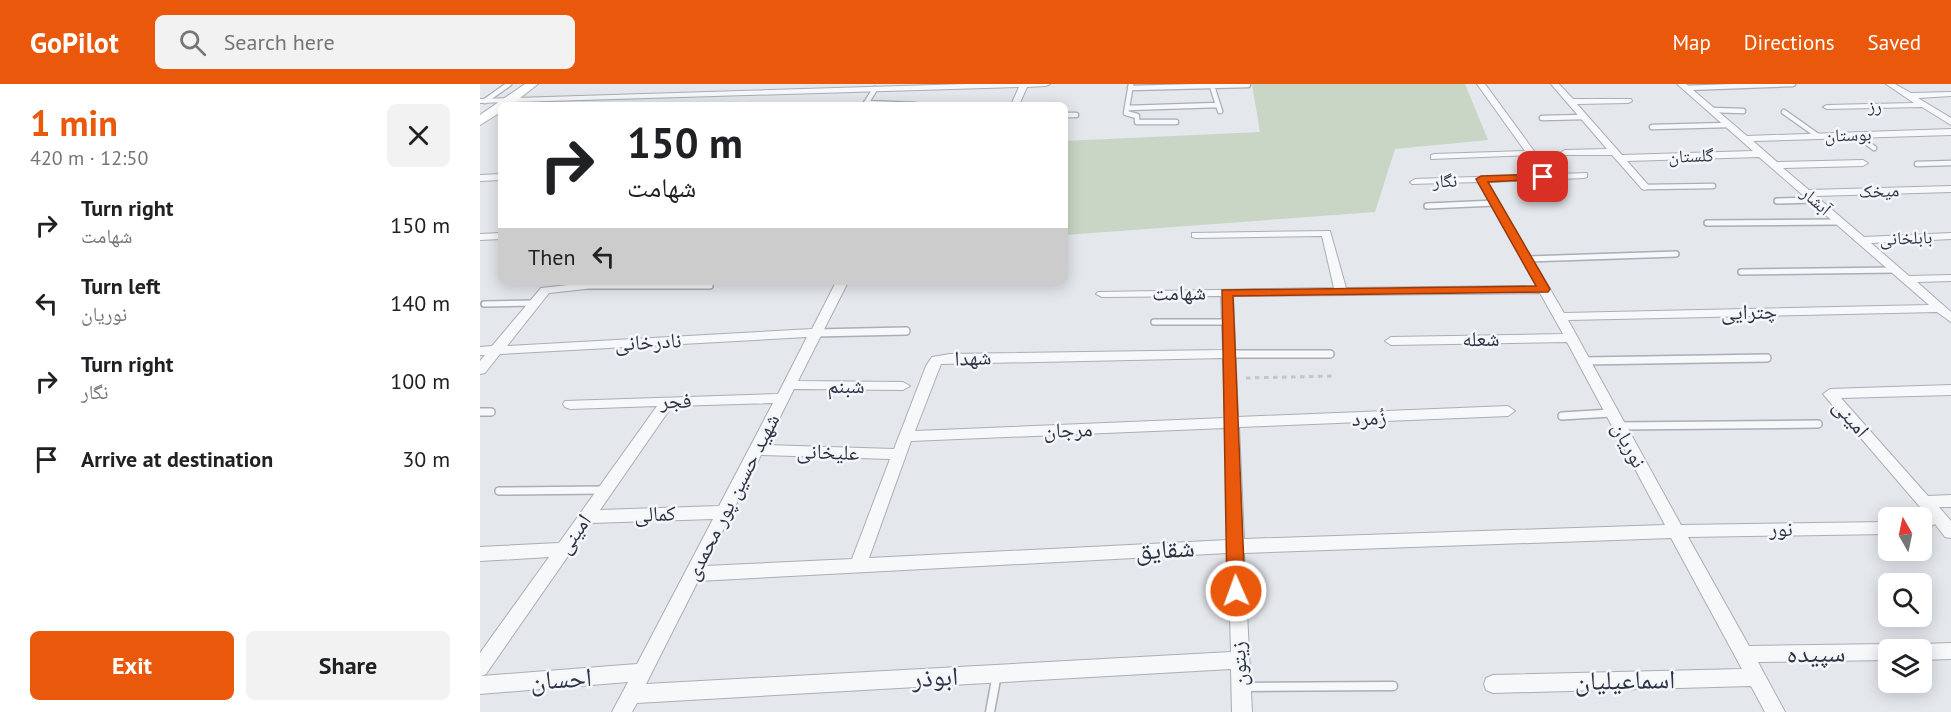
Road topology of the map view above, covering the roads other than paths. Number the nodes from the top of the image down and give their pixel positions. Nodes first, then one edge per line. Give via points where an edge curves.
1 (509, 84) edge
2 (532, 84) edge
3 (667, 84) edge
4 (1024, 84) edge
5 (1046, 84) edge
6 (1481, 84) edge
7 (1555, 84) edge
8 (1793, 84) edge
9 (1890, 84) edge
10 (1248, 85) edge
11 (1130, 86) edge
12 (1212, 86) junction
13 (1684, 86) edge
14 (821, 87) edge
15 (875, 89) junction
16 (1951, 94) edge
17 (652, 96) junction
18 (1908, 96) junction
19 (612, 97) junction
20 (483, 101) edge
21 (1628, 101) dead end
22 (507, 102) edge
23 (535, 102) edge
24 (606, 102) edge
25 (866, 102) edge
26 (1016, 102) edge
27 (1570, 102) junction
28 (498, 103) edge
29 (1218, 105) junction
30 (1923, 105) junction
31 (1827, 107) dead end
32 (498, 108) edge
33 (1127, 108) junction
34 (1220, 111) dead end
35 (1712, 111) junction
36 (1743, 111) dead end
37 (1784, 112) dead end
38 (1068, 115) edge
39 (1076, 115) dead end
40 (1584, 117) junction
41 (1542, 118) dead end
42 (480, 121) edge
43 (1176, 122) dead end
44 (1951, 122) edge
45 (1728, 125) junction
46 (1652, 127) dead end
47 (1951, 132) edge
48 (1856, 135) junction
49 (1818, 136) junction
50 (1744, 139) junction
51 (1874, 148) dead end
52 (1565, 153) dead end
53 (1761, 154) junction
54 (1617, 155) junction
55 (1434, 157) dead end
56 (1863, 163) dead end
57 (1951, 163) edge
58 (1917, 164) dead end
59 (1774, 165) junction
60 (1584, 175) dead end
61 (498, 177) edge
62 (480, 178) edge
63 (1481, 179) junction
64 (1414, 182) dead end
65 (1713, 186) dead end
66 (1645, 187) joint
67 (1951, 189) edge
68 (1811, 197) junction
69 (1777, 201) dead end
70 (1495, 203) junction
71 (1427, 206) dead end
72 (1840, 222) junction
73 (1707, 224) dead end
74 (1196, 235) dead end
75 (498, 236) edge
76 (1951, 236) edge
77 (480, 237) edge
78 (1861, 240) junction
79 (1676, 254) dead end
80 (1528, 259) junction
81 (1896, 270) junction
82 (1741, 272) dead end
83 (1951, 278) edge
84 (1906, 279) junction
85 (580, 285) edge
86 (648, 285) edge
87 (840, 285) edge
88 (710, 286) dead end
89 (1544, 289) junction
90 (1341, 291) junction
91 (1227, 292) junction
92 (1102, 294) dead end
93 (534, 303) junction
94 (484, 304) dead end
95 (1940, 308) junction
96 (1559, 317) junction
97 (1951, 318) edge
98 (1154, 322) dead end
99 (1228, 322) junction
100 (906, 331) dead end
101 (815, 333) junction
102 (1571, 338) junction
103 (1391, 340) dead end
104 (498, 350) junction
105 (480, 351) edge
106 (1229, 354) junction
107 (1330, 354) dead end
108 (1767, 358) dead end
109 (1583, 361) junction
110 (480, 370) edge
111 (903, 386) dead end
112 (1951, 390) edge
113 (785, 392) junction
114 (668, 401) junction
115 (570, 404) dead end
116 (1508, 411) dead end
117 (480, 412) edge
118 (491, 412) dead end
119 (1562, 416) dead end
120 (1615, 419) junction
121 (1231, 424) junction
122 (1818, 424) dead end
123 (906, 436) junction
124 (756, 450) junction
125 (900, 453) junction
126 (605, 490) junction
127 (499, 491) dead end
128 (1951, 501) edge
129 (1925, 502) junction
130 (724, 512) junction
131 (1936, 515) junction
132 (587, 516) junction
133 (1932, 518) edge
134 (1878, 528) edge
135 (1674, 529) junction
136 (1951, 532) edge
137 (1234, 545) junction
138 (564, 549) junction
139 (480, 554) edge
140 (858, 565) junction
141 (692, 574) junction
142 (1951, 651) edge
143 (1878, 652) edge
144 (1932, 652) edge
145 (1743, 654) junction
146 (1238, 660) junction
147 (480, 668) edge
148 (642, 672) junction
149 (997, 674) junction
150 (1756, 677) junction
151 (1493, 684) dead end
152 (480, 685) edge
153 (1393, 686) dead end
154 (1240, 687) junction
155 (632, 694) junction
156 (622, 712) edge
157 (990, 712) edge
158 (1242, 712) edge
159 (1775, 712) edge

1 - 20 lane
2 - 22 street
3 - 17 street
4 - 5 street
4 - 15 street
4 - 26 street
6 - 55 street via 1531,153
7 - 27 street
8 - 13 lane
9 - 18 street
10 - 12 lane
11 - 12 lane
11 - 33 lane
12 - 29 lane
13 - 35 street, آبشار
14 - 15 street
14 - 17 street
15 - 25 lane
16 - 18 street
17 - 19 street
18 - 30 street
19 - 23 street
19 - 24 street
20 - 28 street
21 - 27 street
27 - 40 street
29 - 33 lane
29 - 34 lane
30 - 31 street, رز
30 - 44 street
32 - 42 street
33 - 43 lane via 1126,112 1137,116 1137,122
35 - 36 lane
35 - 45 street, آبشار
37 - 49 lane
38 - 39 lane
40 - 41 lane
40 - 54 street
45 - 46 lane
45 - 50 street, آبشار
47 - 48 street, بوستان
48 - 49 street, بوستان
48 - 51 lane
49 - 50 street, بوستان
50 - 53 street, آبشار
52 - 54 street, گلستان
53 - 54 street, گلستان
53 - 59 street, آبشار
54 - 66 street
56 - 59 street
57 - 58 lane
59 - 68 street, آبشار
60 - 63 street, نگار
61 - 62 street
63 - 64 street, نگار
63 - 70 street, نوریان
65 - 66 lane
67 - 68 street, میخک
68 - 69 lane
68 - 72 street, آبشار
70 - 71 lane
70 - 80 street, نوریان
72 - 73 lane
72 - 78 street, آبشار
74 - 90 street via 1326,233
75 - 77 street
76 - 78 street, بابلخانی
78 - 81 street, آبشار
79 - 80 lane
80 - 89 street, نوریان
81 - 82 lane
81 - 84 street, آبشار
83 - 84 street
84 - 95 street, آبشار
85 - 93 street via 545,290
86 - 88 lane
87 - 101 street, شهید حسین پور محمدی
89 - 90 street, شهامت
89 - 96 street, نوریان
90 - 91 street, شهامت
91 - 92 street, شهامت
91 - 99 street, زیتون
93 - 94 lane
93 - 104 street
95 - 96 street, چترایی
95 - 97 street, آبشار
96 - 102 street, نوریان
98 - 99 lane
99 - 106 street, زیتون
100 - 101 lane
101 - 104 street, نادرخانی
101 - 113 street, شهید حسین پور محمدی
102 - 103 street, شعله
102 - 109 street, نوریان
104 - 105 street, نادرخانی
104 - 110 street
106 - 107 lane
106 - 121 street, زیتون
106 - 123 street, شهدا via 937,360
108 - 109 lane
109 - 120 street, نوریان
111 - 113 street, شبنم
112 - 129 street, امینی via 1830,394
113 - 114 street, فجر
113 - 124 street, شهید حسین پور محمدی
114 - 115 street, فجر
114 - 126 street, امینی
116 - 121 street, زُمرد
117 - 118 lane
119 - 120 lane
120 - 122 lane
120 - 135 street, نوریان
121 - 123 street, مرجان
121 - 137 street, زیتون
123 - 125 street, شهدا
124 - 125 street, علیخانی
124 - 130 street, شهید حسین پور محمدی
125 - 140 street, شهدا
126 - 127 lane
126 - 132 street, امینی
128 - 129 street
129 - 131 street, امینی
130 - 132 street, کمالی
130 - 141 street, شهید حسین پور محمدی
131 - 133 street
131 - 136 street, امینی
132 - 138 street, امینی
134 - 135 street, نور
135 - 137 street, شقایق
135 - 145 street, نوریان
137 - 140 street, شقایق
137 - 146 street, زیتون
138 - 139 street
138 - 147 street, امینی
140 - 141 street, شقایق
141 - 148 street, شهید حسین پور محمدی
142 - 144 street
143 - 145 street, سپیده
145 - 150 street, نوریان
146 - 149 street, ابوذر
146 - 154 street, زیتون
148 - 152 street, احسان
148 - 155 street, شهید حسین پور محمدی
149 - 155 street, ابوذر
149 - 157 lane
150 - 151 street, اسماعیلیان
150 - 159 street, نوریان
153 - 154 lane
154 - 158 street, زیتون
155 - 156 street, شهید حسین پور محمدی

